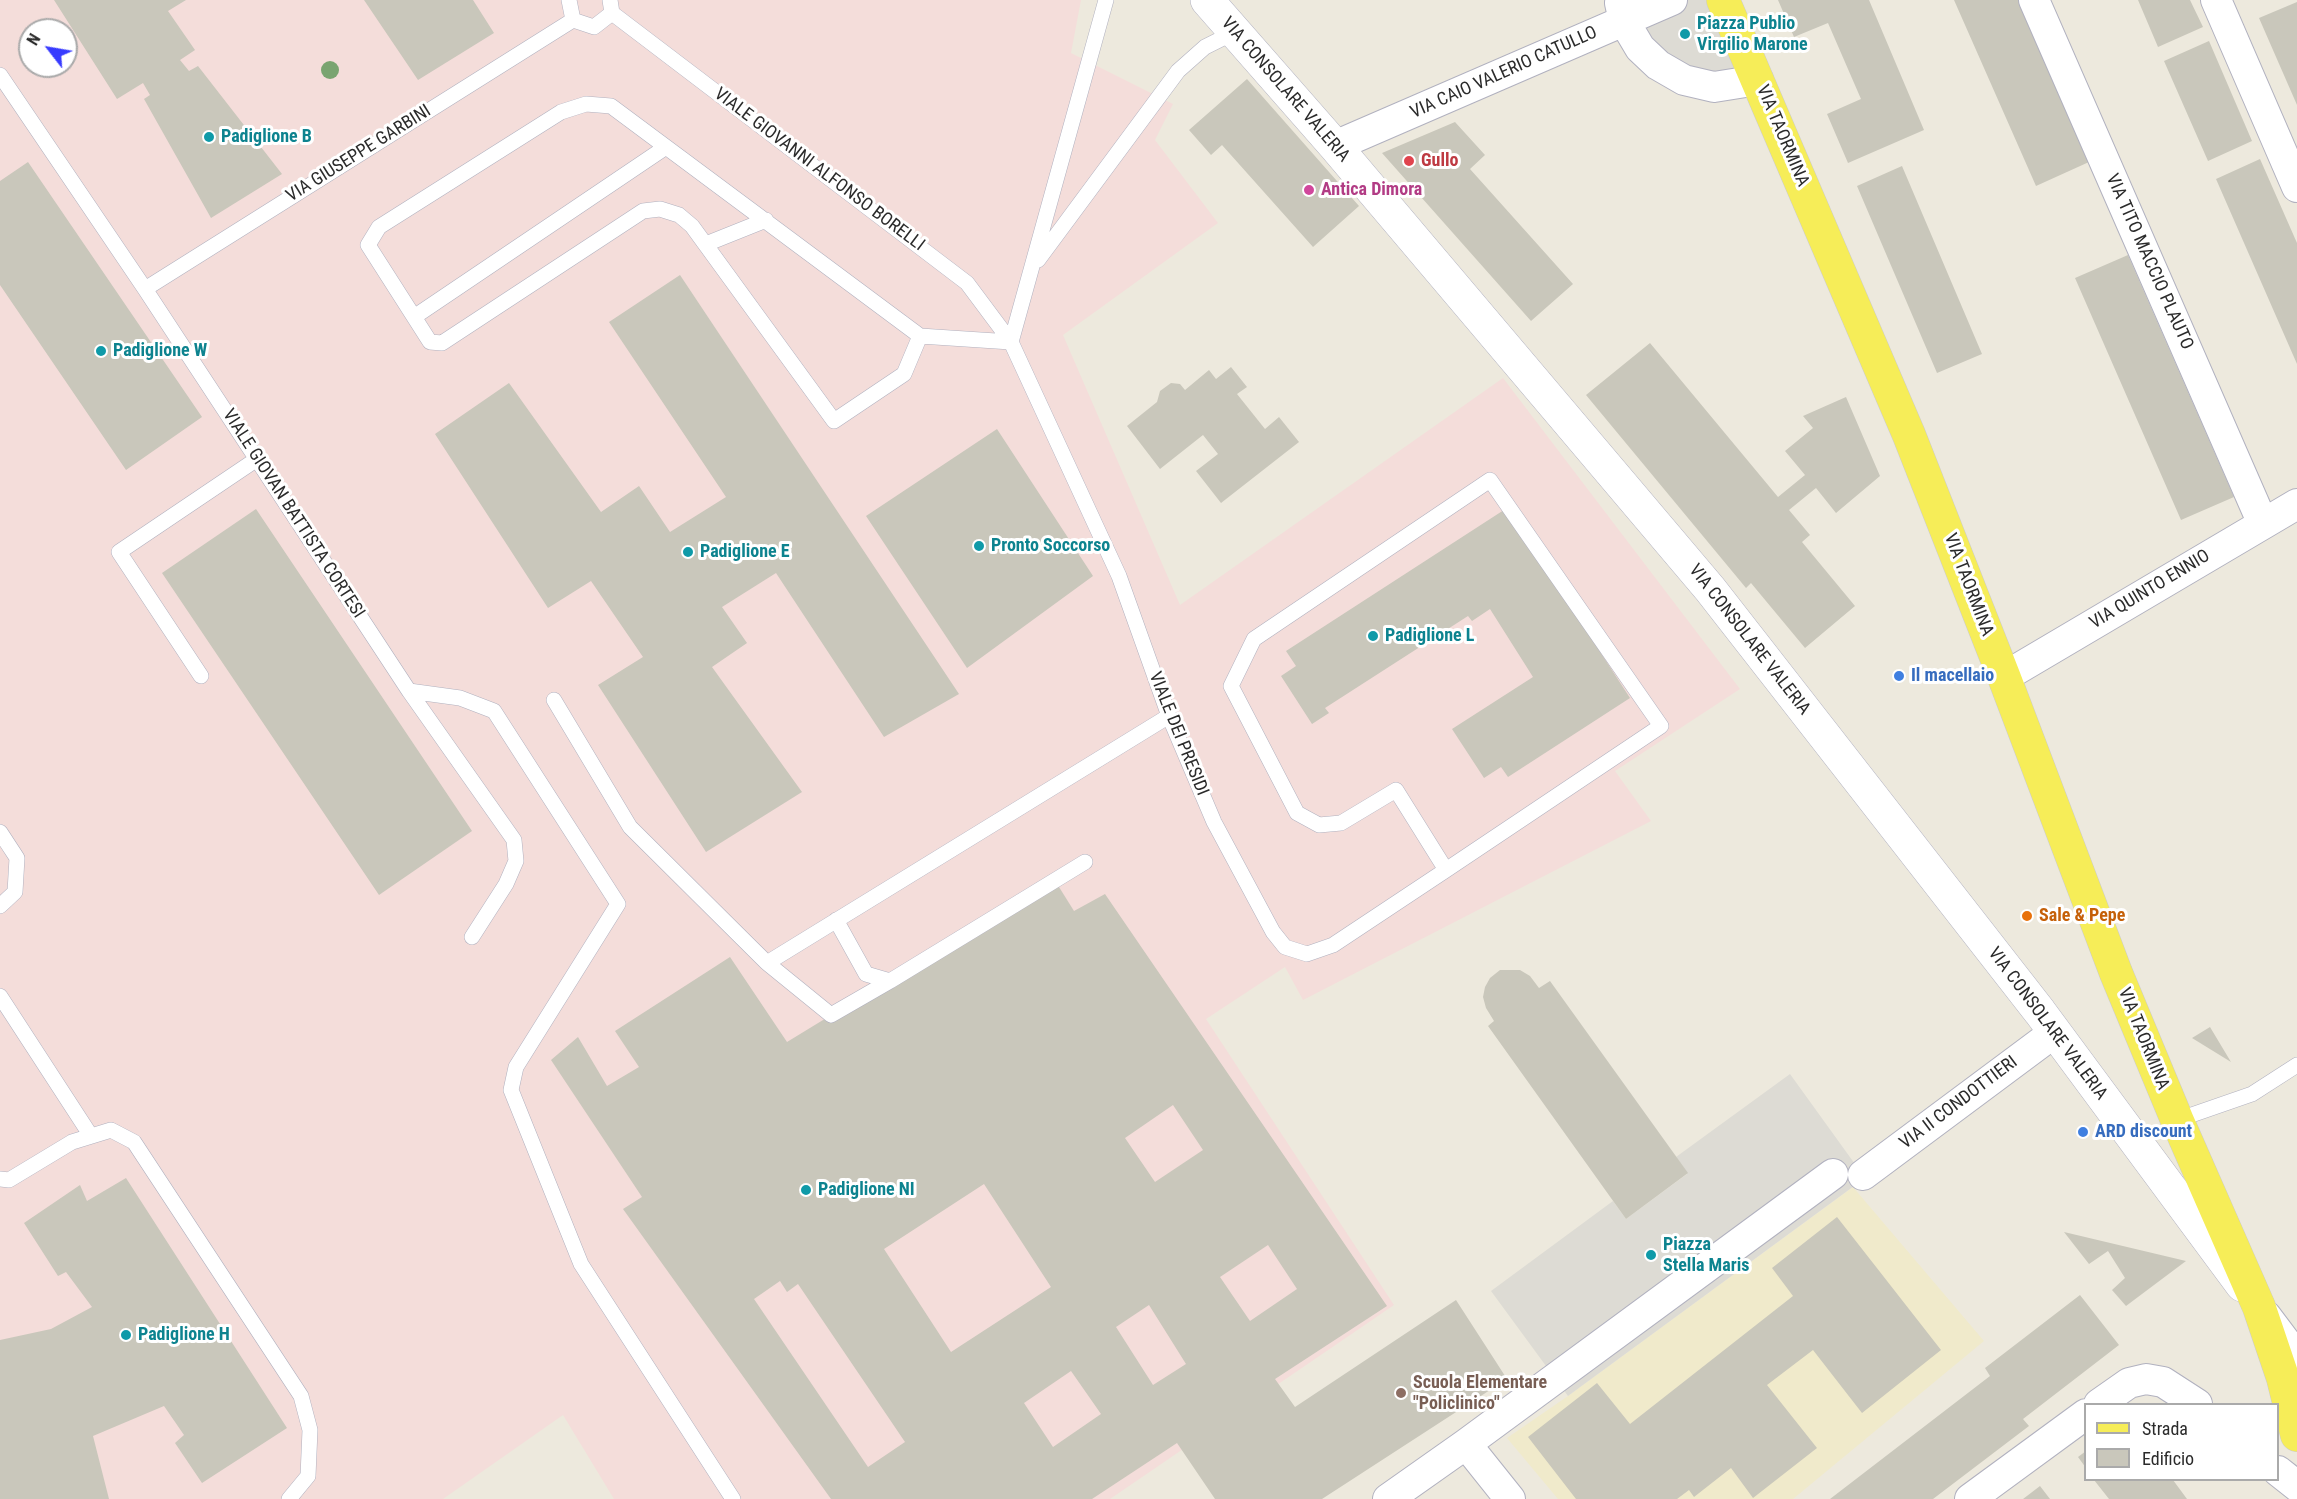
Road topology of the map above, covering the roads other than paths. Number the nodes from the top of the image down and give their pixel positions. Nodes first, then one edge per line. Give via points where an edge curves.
1 (569, 0) edge
2 (1106, 0) edge
3 (1207, 0) edge
4 (1672, 0) edge
5 (1723, 0) edge
6 (2034, 0) edge
7 (2216, 0) edge
8 (611, 6) edge
9 (1622, 10) edge
10 (573, 20) junction
11 (1235, 32) junction
12 (0, 75) edge
13 (1758, 80) junction
14 (1335, 146) junction
15 (666, 147) junction
16 (2297, 187) edge
17 (766, 220) junction
18 (706, 244) junction
19 (1032, 267) junction
20 (146, 289) junction
21 (414, 317) junction
22 (920, 336) junction
23 (1011, 342) junction
24 (257, 459) junction
25 (2297, 504) edge
26 (2263, 524) junction
27 (201, 676) dead end
28 (2004, 677) junction
29 (409, 691) junction
30 (554, 700) dead end
31 (1168, 716) junction
32 (0, 832) edge
33 (1086, 862) dead end
34 (1446, 870) junction
35 (0, 906) edge
36 (836, 920) junction
37 (471, 937) dead end
38 (767, 963) junction
39 (890, 981) junction
40 (0, 996) edge
41 (2055, 1032) junction
42 (2297, 1065) edge
43 (2176, 1120) junction
44 (91, 1136) junction
45 (1833, 1174) dead end
46 (1863, 1174) dead end
47 (0, 1179) edge
48 (2259, 1307) junction
49 (2297, 1356) edge
50 (2100, 1403) edge
51 (2195, 1403) edge
52 (2084, 1415) edge
53 (2297, 1435) edge
54 (1466, 1444) junction
55 (2279, 1472) edge
56 (2297, 1486) edge
57 (289, 1499) edge
58 (733, 1499) edge
59 (1388, 1499) edge
60 (1510, 1499) edge
61 (1970, 1499) edge

1 - 10 lane
2 - 19 lane
3 - 11 main road, VIA CONSOLARE VALERIA
4 - 9 street, VIA CAIO VALERIO CATULLO
5 - 13 main road, VIA TAORMINA
6 - 26 street, VIA TITO MACCIO PLAUTO
7 - 16 street
8 - 10 lane via 594,27
8 - 23 lane, VIALE GIOVANNI ALFONSO BORELLI via 967,283
9 - 13 street via 1640,48 1658,65 1684,80 1714,87
9 - 14 street, VIA CAIO VALERIO CATULLO
10 - 20 lane, VIA GIUSEPPE GARBINI
11 - 14 main road, VIA CONSOLARE VALERIA
11 - 19 lane via 1205,47 1178,71
12 - 20 lane, VIALE GIOVAN BATTISTA CORTESI
13 - 28 main road, VIA TAORMINA via 1909,435
14 - 41 main road, VIA CONSOLARE VALERIA via 1710,590
15 - 17 lane
15 - 21 lane
15 - 21 lane via 611,106 586,104 561,111 379,228 368,245
17 - 18 lane
17 - 22 lane
18 - 21 lane via 679,215 660,209 643,211 442,343 430,342
18 - 22 lane via 834,421 904,375
19 - 23 lane
20 - 24 lane, VIALE GIOVAN BATTISTA CORTESI
22 - 23 lane
23 - 31 lane, VIALE DEI PRESIDI via 1119,576
24 - 27 lane via 119,552
24 - 29 lane, VIALE GIOVAN BATTISTA CORTESI
25 - 26 street, VIA QUINTO ENNIO
26 - 28 street, VIA QUINTO ENNIO
28 - 43 main road, VIA TAORMINA
29 - 37 lane, VIALE GIOVAN BATTISTA CORTESI via 514,840 516,861 506,884
29 - 58 lane via 460,698 494,711 618,904 516,1067 511,1090 581,1264
30 - 38 lane via 630,827
31 - 34 lane, VIALE DEI PRESIDI via 1214,822 1273,932 1285,947 1307,954 1333,945
31 - 36 lane
32 - 35 lane via 17,858 15,892
33 - 39 lane
34 - 34 lane, VIALE DEI PRESIDI via 1661,726 1490,480 1254,639 1231,686 1297,813 1319,825 1341,823 1396,790
36 - 38 lane
36 - 39 lane via 866,974
38 - 39 lane via 831,1015
40 - 44 lane
41 - 46 street, VIA II CONDOTTIERI
41 - 48 main road, VIA CONSOLARE VALERIA
42 - 43 lane via 2252,1094
43 - 48 main road, VIA TAORMINA
44 - 47 lane via 72,1142 9,1180
44 - 57 lane via 111,1130 134,1142 301,1396 310,1430 308,1476
45 - 54 street
48 - 49 street
48 - 53 main road, VIA TAORMINA
50 - 51 street via 2129,1383 2146,1379 2163,1382
52 - 61 street
54 - 59 street
54 - 60 street
55 - 56 street

